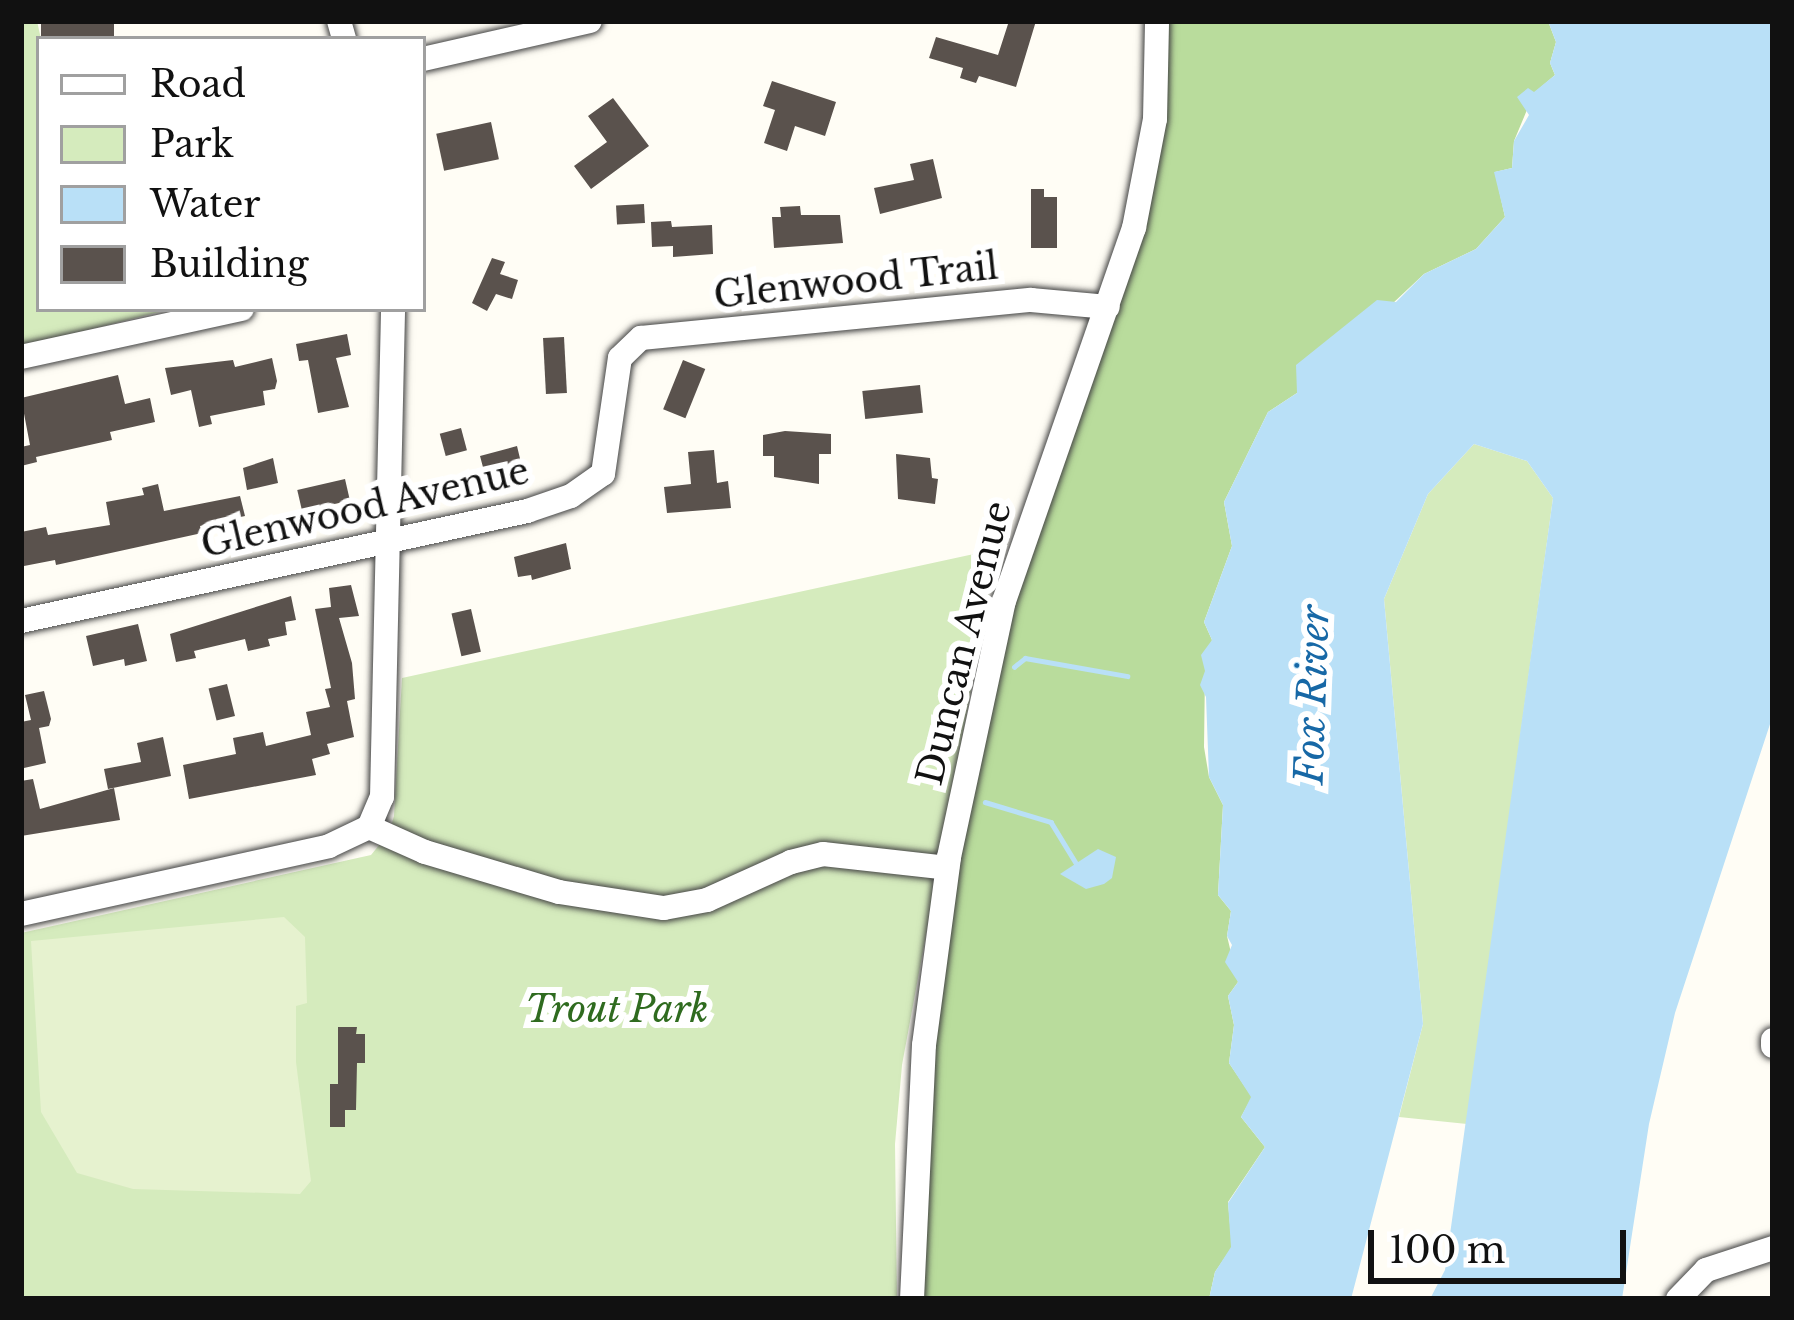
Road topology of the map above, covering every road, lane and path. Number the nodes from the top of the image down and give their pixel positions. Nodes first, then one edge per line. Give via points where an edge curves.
1 (587, 21) edge
2 (1157, 21) edge
3 (426, 58) edge
4 (1108, 307) junction
5 (228, 312) edge
6 (393, 312) edge
7 (21, 357) edge
8 (620, 358) joint
9 (391, 539) junction
10 (21, 621) edge
11 (369, 827) junction
12 (947, 868) junction
13 (21, 914) edge
14 (1773, 1248) edge
15 (912, 1299) edge
16 (1678, 1299) edge

1 - 3 street
2 - 4 street, Duncan Avenue via 1145,179
4 - 8 street, Glenwood Trail via 1031,300 879,311 659,334 626,346
4 - 12 street, Duncan Avenue via 1004,601
5 - 7 street
6 - 9 street
8 - 9 street, Glenwood Avenue via 606,464 590,485 543,507
9 - 10 street, Glenwood Avenue
9 - 11 street via 382,797
11 - 12 street via 559,892 664,908 707,900 823,854
11 - 13 street via 329,846
12 - 15 street, Duncan Avenue via 916,1134
14 - 16 street via 1706,1270

